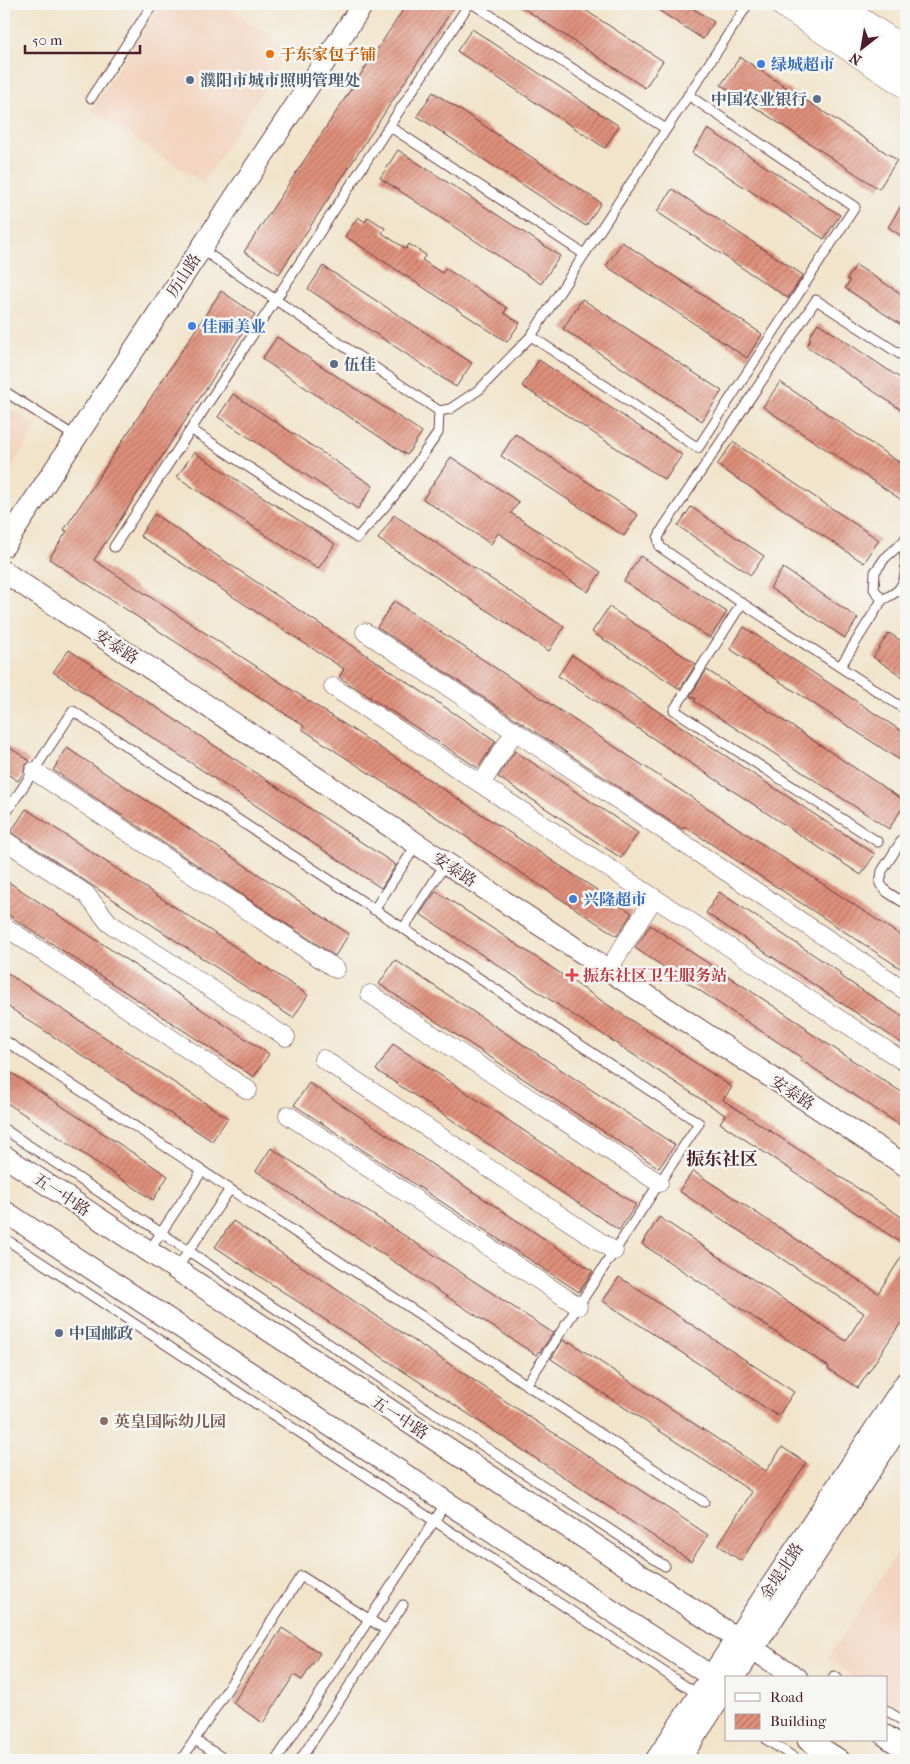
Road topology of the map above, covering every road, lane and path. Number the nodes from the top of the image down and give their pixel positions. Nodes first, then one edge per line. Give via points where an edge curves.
1 (153, 4) edge
2 (363, 4) edge
3 (469, 4) edge
4 (473, 4) edge
5 (748, 4) edge
6 (785, 4) edge
7 (833, 4) edge
8 (906, 52) edge
9 (906, 84) edge
10 (688, 95) junction
11 (91, 98) dead end
12 (389, 126) junction
13 (666, 129) junction
14 (200, 249) junction
15 (584, 254) junction
16 (276, 300) junction
17 (530, 336) junction
18 (906, 358) edge
19 (4, 391) edge
20 (439, 410) junction
21 (192, 430) junction
22 (76, 438) junction
23 (905, 540) edge
24 (4, 546) edge
25 (114, 547) dead end
26 (4, 572) edge
27 (882, 600) junction
28 (742, 603) junction
29 (365, 632) dead end
30 (840, 667) junction
31 (333, 687) dead end
32 (906, 710) edge
33 (515, 731) junction
34 (34, 770) junction
35 (481, 784) junction
36 (4, 816) edge
37 (906, 834) edge
38 (4, 840) edge
39 (878, 842) dead end
40 (417, 844) junction
41 (446, 863) junction
42 (654, 898) junction
43 (906, 904) edge
44 (374, 910) junction
45 (4, 926) edge
46 (404, 929) junction
47 (336, 969) dead end
48 (608, 970) junction
49 (906, 991) edge
50 (370, 994) dead end
51 (286, 1038) dead end
52 (4, 1040) edge
53 (323, 1059) dead end
54 (906, 1063) edge
55 (248, 1090) dead end
56 (288, 1114) dead end
57 (4, 1129) edge
58 (4, 1156) edge
59 (906, 1166) edge
60 (202, 1171) junction
61 (659, 1183) junction
62 (230, 1189) junction
63 (4, 1211) edge
64 (161, 1233) junction
65 (4, 1238) edge
66 (189, 1251) junction
67 (614, 1251) junction
68 (148, 1252) junction
69 (176, 1270) junction
70 (578, 1306) junction
71 (906, 1382) edge
72 (526, 1385) junction
73 (906, 1416) edge
74 (704, 1502) dead end
75 (446, 1503) junction
76 (434, 1521) junction
77 (665, 1566) dead end
78 (403, 1605) dead end
79 (369, 1619) junction
80 (386, 1630) junction
81 (745, 1644) junction
82 (727, 1676) edge
83 (735, 1676) edge
84 (794, 1676) edge
85 (725, 1680) edge
86 (717, 1694) edge
87 (888, 1711) edge
88 (906, 1723) edge
89 (888, 1737) edge
90 (194, 1740) junction
91 (770, 1742) edge
92 (811, 1742) edge
93 (906, 1750) edge
94 (184, 1756) dead end
95 (226, 1760) edge
96 (276, 1760) edge
97 (300, 1760) edge
98 (656, 1760) edge
99 (679, 1760) edge
100 (798, 1760) edge
101 (839, 1760) edge

1 - 11 lane
2 - 14 street, 历山路
3 - 12 lane
4 - 13 lane
5 - 10 lane
6 - 9 main road
7 - 8 main road
10 - 13 lane
10 - 17 lane via 855,207 698,448
12 - 15 lane
12 - 16 lane
13 - 15 lane
14 - 16 lane
14 - 22 street, 历山路
15 - 17 lane
16 - 20 lane
16 - 21 lane
17 - 20 lane via 480,389 450,409
18 - 28 lane via 816,300 761,382 658,538 660,547
19 - 22 lane
20 - 21 lane via 438,433 394,496 357,538
21 - 25 lane
22 - 24 street, 历山路
23 - 27 lane via 905,579 898,590
23 - 27 lane via 874,572 874,589
26 - 40 street, 安泰路
27 - 30 lane
28 - 30 lane
28 - 39 lane via 674,710
29 - 33 street
30 - 32 lane
31 - 35 street
33 - 35 street
33 - 49 street
34 - 36 lane
34 - 44 lane via 73,711
34 - 47 street
35 - 42 street
37 - 43 lane via 882,871 880,884
38 - 51 street via 86,894 109,923
40 - 41 street, 安泰路
40 - 44 lane
41 - 46 lane
41 - 48 street, 安泰路
42 - 48 street
42 - 54 street
44 - 46 lane
45 - 55 street
46 - 61 lane via 699,1123
48 - 59 street, 安泰路
50 - 61 street
52 - 60 lane
53 - 67 street
56 - 70 street
57 - 64 lane
58 - 68 street, 五一中路
60 - 62 lane
60 - 64 lane
61 - 67 lane
62 - 66 lane
62 - 72 lane
63 - 75 street
64 - 66 lane
64 - 68 lane
65 - 76 lane
66 - 69 lane
66 - 77 lane
67 - 70 lane
68 - 69 street, 五一中路
69 - 81 street, 五一中路
70 - 72 lane
71 - 81 street, 金堤北路
72 - 74 lane
73 - 81 street, 金堤北路
75 - 76 lane
75 - 86 street
76 - 79 lane
76 - 86 lane
78 - 80 lane
79 - 80 lane
79 - 90 lane via 301,1576
79 - 96 lane
80 - 97 lane
81 - 82 street, 金堤北路
81 - 83 street, 金堤北路
81 - 84 street, 五一中路
85 - 86 street, 金堤北路
86 - 98 street, 金堤北路
86 - 99 street, 金堤北路
87 - 88 lane
89 - 93 street
90 - 94 lane
90 - 95 lane
91 - 100 lane
92 - 101 street

